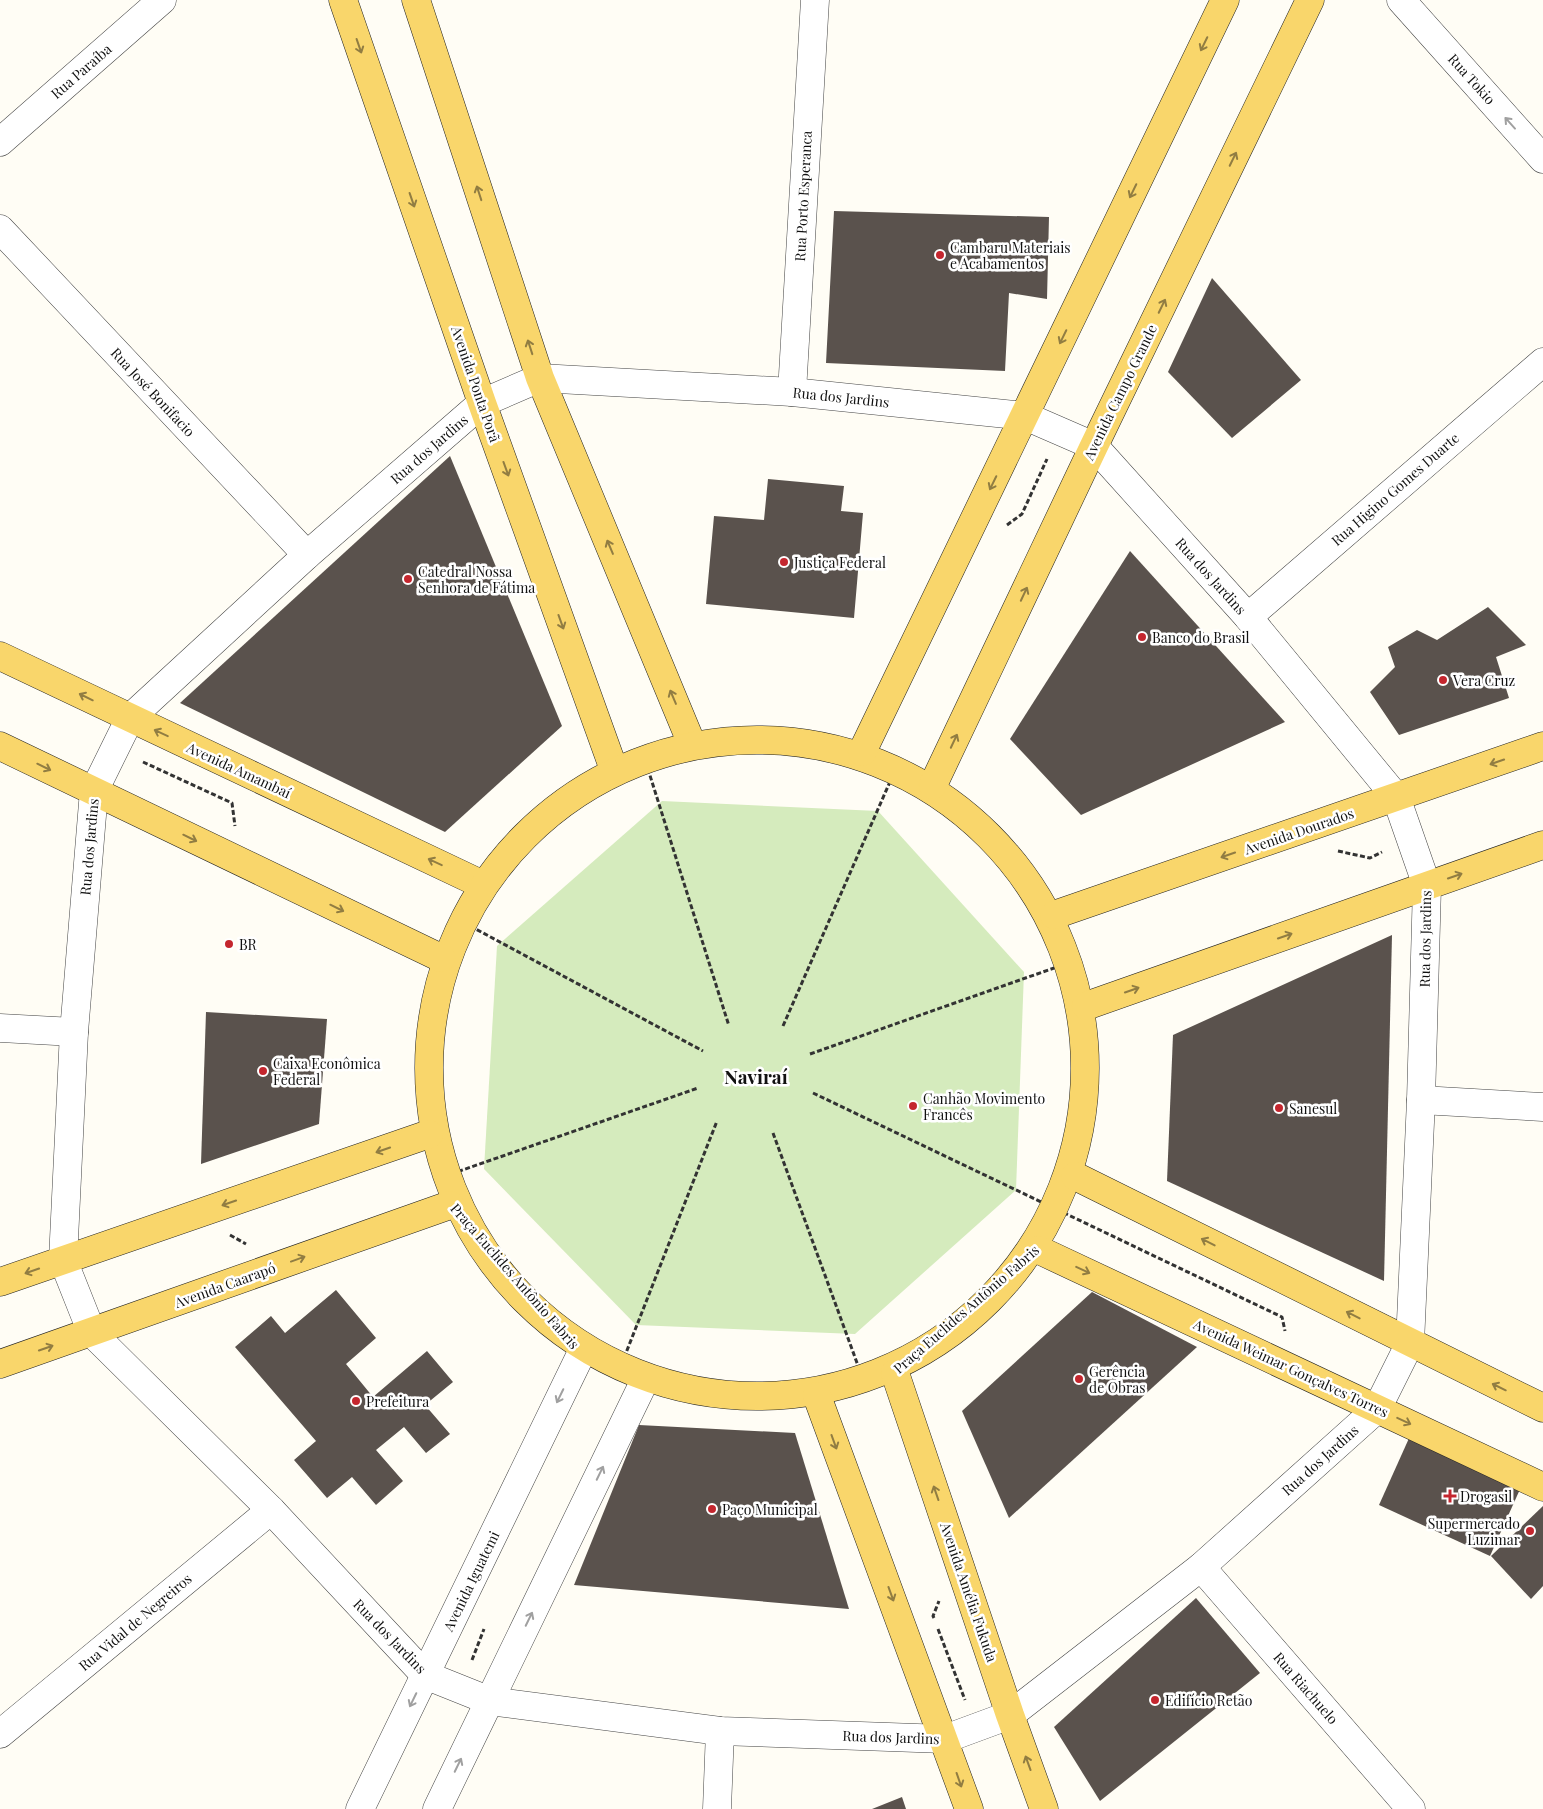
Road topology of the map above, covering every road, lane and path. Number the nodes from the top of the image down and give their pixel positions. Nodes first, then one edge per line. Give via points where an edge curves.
1 (162, 0) edge
2 (343, 0) edge
3 (416, 0) edge
4 (815, 0) edge
5 (1225, 0) edge
6 (1310, 0) edge
7 (1401, 0) edge
8 (0, 142) edge
9 (1543, 159) edge
10 (0, 229) edge
11 (1543, 362) edge
12 (540, 378) junction
13 (792, 392) junction
14 (482, 403) junction
15 (1026, 416) junction
16 (1094, 446) junction
17 (307, 555) junction
18 (1248, 617) junction
19 (0, 656) edge
20 (130, 718) junction
21 (691, 742) junction
22 (0, 746) edge
23 (1543, 746) edge
24 (862, 752) junction
25 (645, 757) junction
26 (613, 768) junction
27 (896, 768) junction
28 (933, 785) junction
29 (94, 791) junction
30 (1396, 797) junction
31 (1543, 845) edge
32 (479, 883) junction
33 (1427, 886) junction
34 (1054, 915) junction
35 (457, 919) junction
36 (441, 958) junction
37 (1071, 962) junction
38 (1086, 1006) junction
39 (728, 1026) dead end
40 (783, 1026) dead end
41 (0, 1028) edge
42 (74, 1032) junction
43 (703, 1052) dead end
44 (810, 1054) dead end
45 (698, 1088) dead end
46 (813, 1093) dead end
47 (1420, 1100) junction
48 (1543, 1106) edge
49 (717, 1121) dead end
50 (773, 1133) dead end
51 (429, 1134) junction
52 (1075, 1176) junction
53 (441, 1177) junction
54 (450, 1206) junction
55 (1058, 1211) junction
56 (225, 1232) dead end
57 (252, 1247) dead end
58 (1039, 1250) junction
59 (63, 1260) junction
60 (0, 1282) edge
61 (1286, 1332) dead end
62 (92, 1333) junction
63 (1410, 1343) junction
64 (582, 1352) junction
65 (0, 1364) edge
66 (619, 1370) junction
67 (895, 1373) junction
68 (644, 1382) junction
69 (864, 1382) junction
70 (817, 1396) junction
71 (1543, 1408) edge
72 (1377, 1409) junction
73 (1543, 1487) edge
74 (271, 1510) junction
75 (1201, 1567) junction
76 (425, 1675) junction
77 (490, 1701) junction
78 (1010, 1715) junction
79 (720, 1731) junction
80 (0, 1734) edge
81 (945, 1739) junction
82 (360, 1809) edge
83 (437, 1809) edge
84 (717, 1809) edge
85 (969, 1809) edge
86 (1044, 1809) edge
87 (1411, 1809) edge

1 - 8 street, Rua Paraíba
2 -> 14 main road, Avenida Ponta Porã
12 -> 3 main road
4 - 13 street, Rua Porto Esperanca
5 -> 15 main road
16 -> 6 main road, Avenida Campo Grande
9 -> 7 street, Rua Tokio
10 - 17 street, Rua José Bonifacio
11 - 18 street, Rua Higino Gomes Duarte
12 - 13 street, Rua dos Jardins
12 - 14 street, Rua dos Jardins
21 -> 12 main road
13 - 15 street, Rua dos Jardins
14 - 17 street, Rua dos Jardins
14 -> 26 main road, Avenida Ponta Porã
15 - 16 street, Rua dos Jardins
15 -> 24 main road
16 - 18 street, Rua dos Jardins
28 -> 16 main road, Avenida Campo Grande
17 - 20 street, Rua dos Jardins
18 - 30 street, Rua dos Jardins
20 -> 19 main road, Avenida Amambaí
20 - 29 street, Rua dos Jardins
32 -> 20 main road, Avenida Amambaí
21 - 24 main road, Praça Euclides Antônio Fabris
21 - 25 main road, Praça Euclides Antônio Fabris
22 -> 29 main road
23 -> 30 main road, Avenida Dourados
24 - 27 main road, Praça Euclides Antônio Fabris
25 - 26 main road, Praça Euclides Antônio Fabris
25 - 39 path
26 - 32 main road, Praça Euclides Antônio Fabris
27 - 28 main road, Praça Euclides Antônio Fabris
27 - 40 path
28 - 34 main road, Praça Euclides Antônio Fabris
29 -> 36 main road
29 - 42 street, Rua dos Jardins
30 - 33 street, Rua dos Jardins
30 -> 34 main road, Avenida Dourados
33 -> 31 main road
32 - 35 main road, Praça Euclides Antônio Fabris
38 -> 33 main road
33 - 47 street, Rua dos Jardins
34 - 37 main road, Praça Euclides Antônio Fabris
35 - 36 main road, Praça Euclides Antônio Fabris
35 - 43 path
36 - 51 main road, Praça Euclides Antônio Fabris
37 - 38 main road, Praça Euclides Antônio Fabris
37 - 44 path
38 - 52 main road, Praça Euclides Antônio Fabris
41 - 42 street
42 - 59 street, Rua dos Jardins
45 - 53 path
46 - 55 path
47 - 48 street
47 - 63 street, Rua dos Jardins
49 - 66 path
50 - 69 path
51 - 53 main road, Praça Euclides Antônio Fabris
51 -> 59 main road
52 - 55 main road, Praça Euclides Antônio Fabris
63 -> 52 main road
53 - 54 main road, Praça Euclides Antônio Fabris
62 -> 54 main road, Avenida Caarapó
54 - 64 main road, Praça Euclides Antônio Fabris
55 - 58 main road, Praça Euclides Antônio Fabris
55 - 61 path via 1282,1317
56 - 57 path
58 - 67 main road, Praça Euclides Antônio Fabris
58 -> 72 main road, Avenida Weimar Gonçalves Torres
59 -> 60 main road
59 - 62 street, Rua dos Jardins
65 -> 62 main road, Avenida Caarapó
62 - 74 street, Rua dos Jardins
71 -> 63 main road
63 - 72 street, Rua dos Jardins
64 - 66 main road, Praça Euclides Antônio Fabris
64 -> 76 street, Avenida Iguatemi
66 - 68 main road, Praça Euclides Antônio Fabris
67 - 69 main road, Praça Euclides Antônio Fabris
78 -> 67 main road, Avenida Amélia Fukuda
68 - 70 main road, Praça Euclides Antônio Fabris
77 -> 68 street
69 - 70 main road, Praça Euclides Antônio Fabris
70 -> 81 main road
72 -> 73 main road, Avenida Weimar Gonçalves Torres
72 - 75 street, Rua dos Jardins
74 - 76 street, Rua dos Jardins
74 - 80 street, Rua Vidal de Negreiros
75 - 78 street, Rua dos Jardins
75 - 87 street, Rua Riachuelo
76 - 77 street, Rua dos Jardins
76 -> 82 street, Avenida Iguatemi
77 - 79 street, Rua dos Jardins
83 -> 77 street
78 - 81 street, Rua dos Jardins
86 -> 78 main road, Avenida Amélia Fukuda
79 - 81 street, Rua dos Jardins
79 - 84 street
81 -> 85 main road

